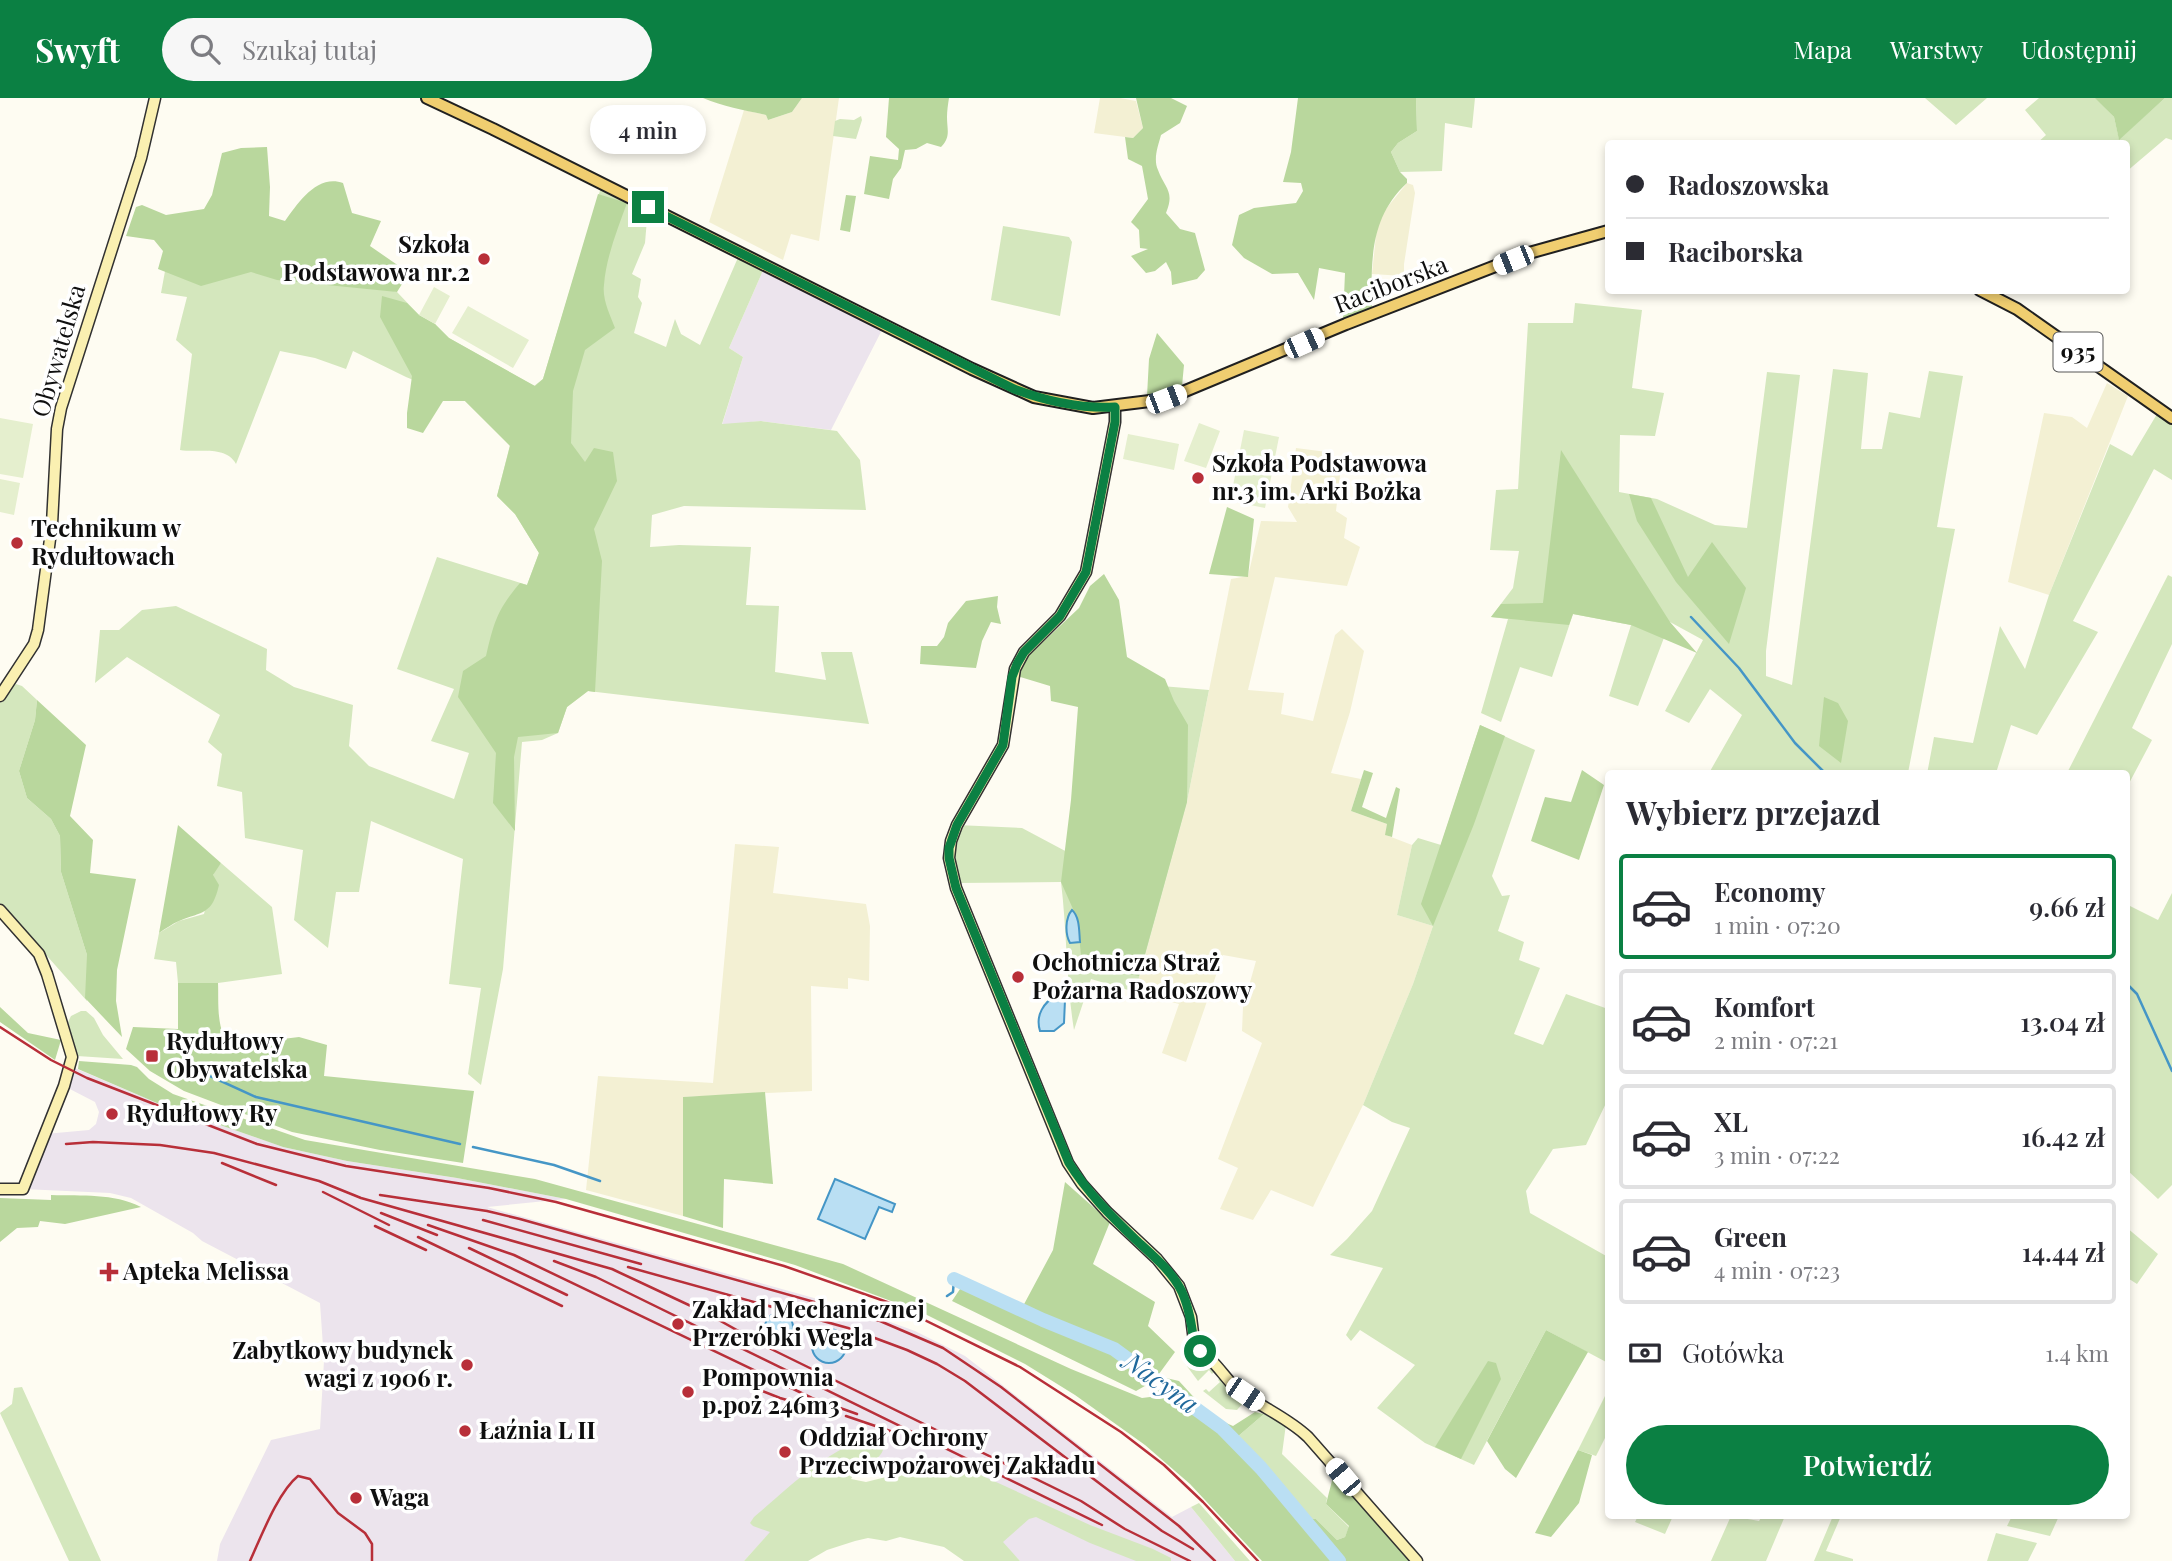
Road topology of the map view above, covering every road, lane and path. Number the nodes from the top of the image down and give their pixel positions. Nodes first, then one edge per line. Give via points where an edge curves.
1 (155, 98) edge
2 (427, 98) edge
3 (1605, 232) edge
4 (1988, 294) edge
5 (1115, 407) junction
6 (2172, 418) edge
7 (0, 696) edge
8 (0, 910) edge
9 (0, 1189) edge
10 (1417, 1561) edge

1 - 7 street, Obywatelska via 141,158 61,408 36,639
2 - 5 main road, Raciborska via 1014,389 1049,401
3 - 5 main road, Raciborska via 1521,256 1166,399
4 - 6 main road, 935 via 2017,309
5 - 10 street via 1086,572 1060,616 1024,652 1015,669 1003,745 950,845 956,888 1055,1135 1076,1175 1178,1286 1191,1317 1195,1349 1232,1384 1295,1424
8 - 9 street via 35,950 71,1050 62,1091 23,1189

